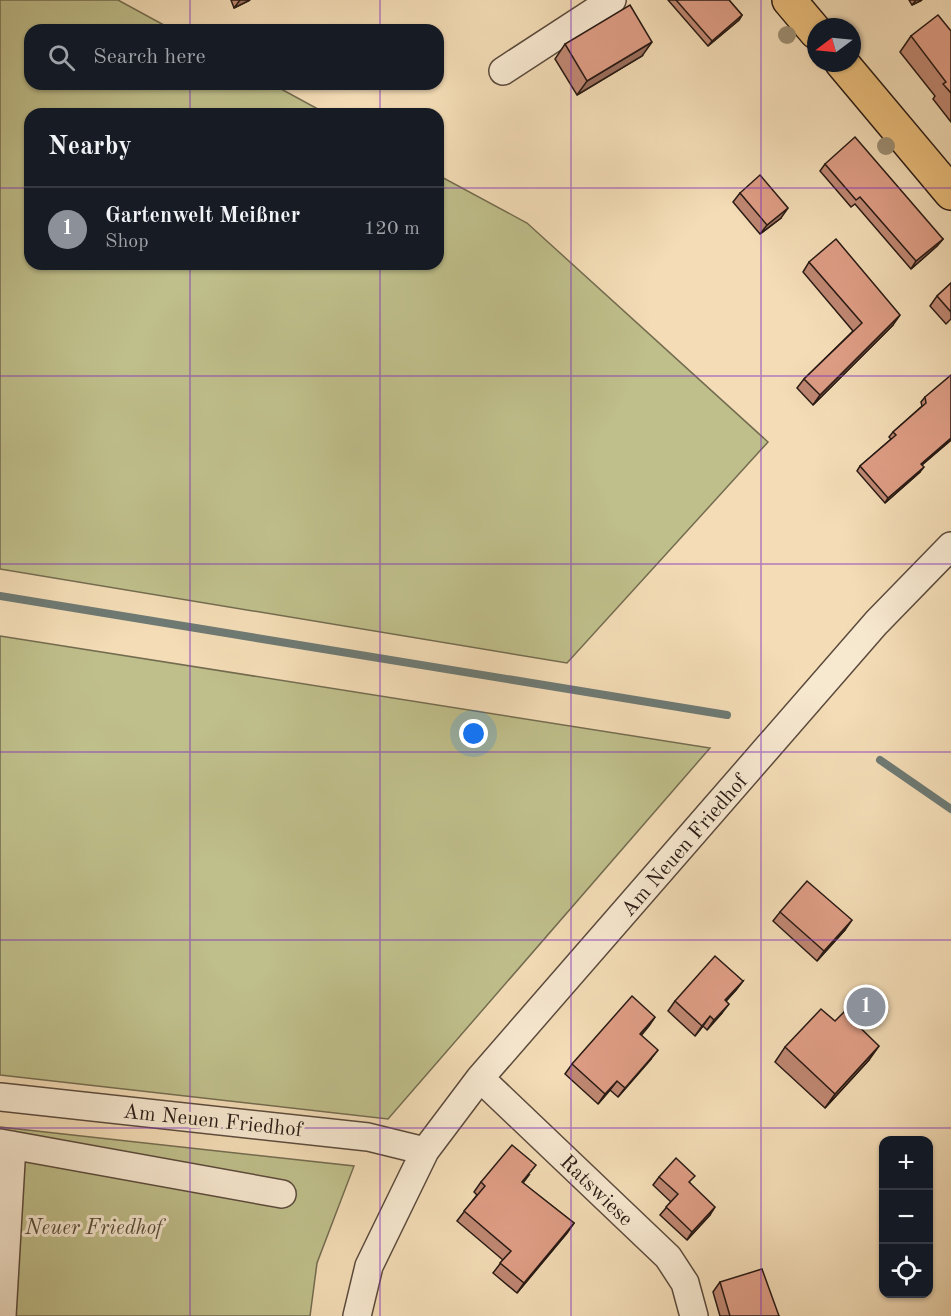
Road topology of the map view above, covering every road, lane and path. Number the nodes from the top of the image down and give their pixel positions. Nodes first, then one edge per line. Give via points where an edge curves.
1 (612, 0) edge
2 (789, 0) edge
3 (807, 21) edge
4 (503, 71) dead end
5 (850, 72) edge
6 (951, 193) edge
7 (949, 553) edge
8 (480, 1078) junction
9 (0, 1098) edge
10 (6, 1144) edge
11 (425, 1151) junction
12 (282, 1194) dead end
13 (2, 1316) edge
14 (357, 1316) edge
15 (694, 1316) edge

1 - 4 street
2 - 3 main road
5 - 6 main road
7 - 8 street, Am Neuen Friedhof via 876,623
8 - 11 street, Am Neuen Friedhof
8 - 15 street, Ratswiese via 668,1257 685,1283
9 - 11 street, Am Neuen Friedhof via 368,1137
10 - 12 street
10 - 13 street
11 - 14 street, Am Neuen Friedhof via 369,1266

